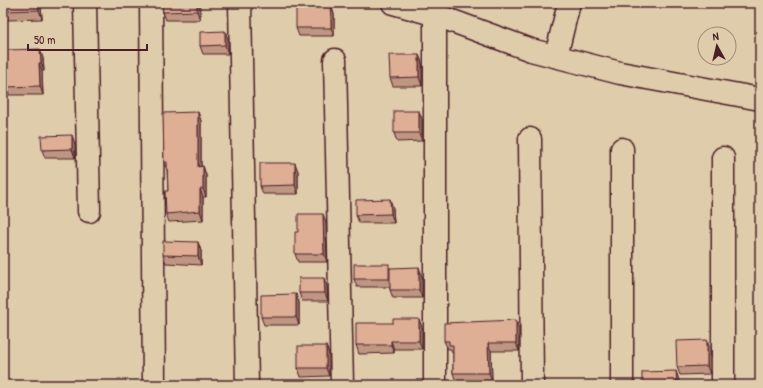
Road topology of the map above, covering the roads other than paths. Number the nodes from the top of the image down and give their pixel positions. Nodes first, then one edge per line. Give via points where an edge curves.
1 (85, 3) edge
2 (151, 3) edge
3 (240, 3) edge
4 (394, 3) edge
5 (569, 3) edge
6 (436, 9) edge
7 (556, 56) junction
8 (336, 60) dead end
9 (760, 99) edge
10 (530, 139) dead end
11 (622, 149) dead end
12 (723, 158) dead end
13 (89, 212) dead end
14 (154, 385) edge
15 (247, 385) edge
16 (342, 385) edge
17 (435, 385) edge
18 (532, 385) edge
19 (622, 385) edge
20 (723, 385) edge

1 - 13 street
2 - 14 street
3 - 15 street
4 - 6 street
5 - 7 street
6 - 7 street via 531,50
6 - 17 street
7 - 9 street via 620,73
8 - 16 street
10 - 18 street
11 - 19 street
12 - 20 street

